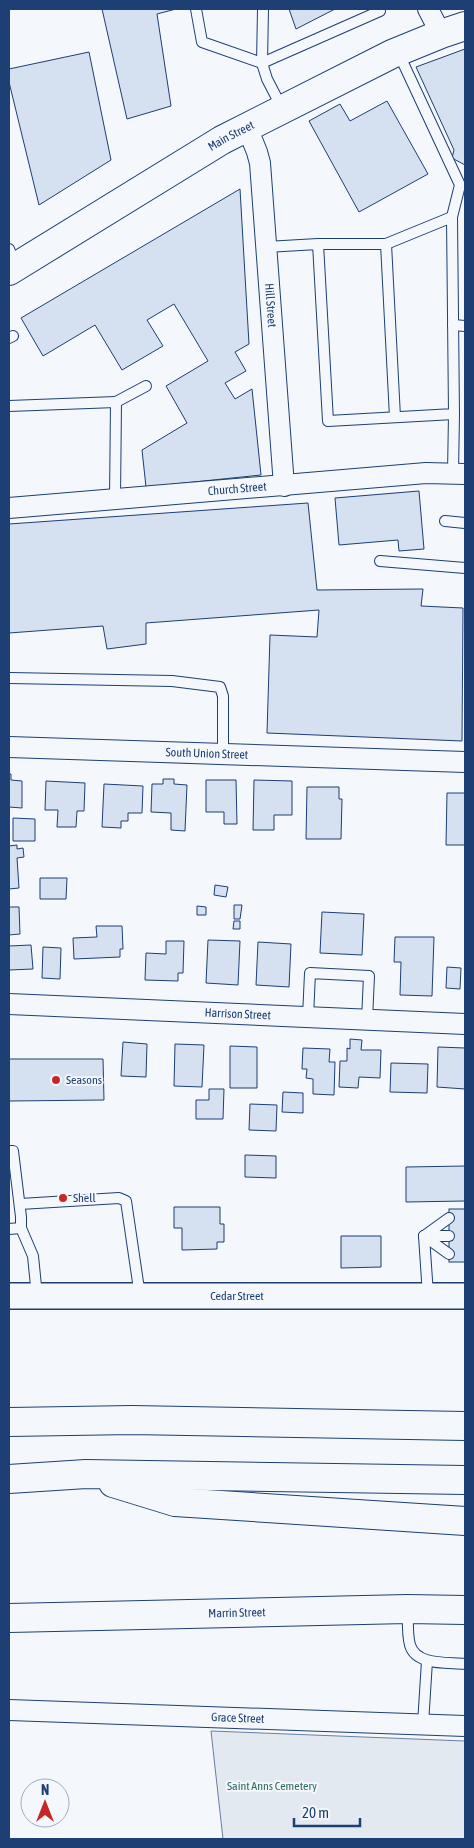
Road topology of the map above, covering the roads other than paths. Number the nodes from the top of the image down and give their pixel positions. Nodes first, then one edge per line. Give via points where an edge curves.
1 (196, 9) edge
2 (263, 9) edge
3 (428, 9) edge
4 (380, 11) dead end
5 (453, 30) edge
6 (397, 51) junction
7 (262, 63) junction
8 (282, 109) junction
9 (246, 127) junction
10 (452, 217) junction
11 (318, 244) junction
12 (386, 244) junction
13 (266, 246) junction
14 (11, 262) edge
15 (453, 325) junction
16 (465, 326) edge
17 (146, 386) dead end
18 (116, 402) junction
19 (9, 406) edge
20 (454, 414) junction
21 (395, 417) junction
22 (459, 473) edge
23 (284, 486) junction
24 (115, 499) junction
25 (9, 508) edge
26 (445, 521) dead end
27 (465, 523) edge
28 (380, 561) dead end
29 (465, 568) edge
30 (9, 678) edge
31 (9, 746) edge
32 (224, 754) junction
33 (465, 762) edge
34 (9, 1004) edge
35 (308, 1017) junction
36 (367, 1020) junction
37 (465, 1024) edge
38 (9, 1151) edge
39 (20, 1204) junction
40 (449, 1218) dead end
41 (21, 1228) junction
42 (9, 1229) edge
43 (424, 1236) junction
44 (449, 1236) dead end
45 (449, 1254) dead end
46 (9, 1296) edge
47 (37, 1296) junction
48 (140, 1296) junction
49 (428, 1296) junction
50 (465, 1296) edge
51 (9, 1422) edge
52 (465, 1426) edge
53 (86, 1474) junction
54 (9, 1479) edge
55 (465, 1480) edge
56 (465, 1521) edge
57 (408, 1609) junction
58 (465, 1610) edge
59 (9, 1618) edge
60 (427, 1661) junction
61 (465, 1664) edge
62 (9, 1710) edge
63 (423, 1724) junction
64 (465, 1726) edge

1 - 7 lane via 202,42
2 - 7 lane
3 - 5 street
4 - 7 lane
5 - 6 main road, Main Street
6 - 8 main road, Main Street
6 - 10 lane via 460,185
7 - 8 lane via 266,79
8 - 9 main road, Main Street
9 - 13 street, Hill Street via 260,162
9 - 14 main road, Main Street
10 - 12 lane
10 - 15 lane
11 - 12 lane
11 - 13 lane
11 - 21 lane via 328,421
12 - 21 lane
13 - 23 street, Hill Street
15 - 16 lane
15 - 20 lane
17 - 18 lane
18 - 19 lane
18 - 24 lane
20 - 21 lane
20 - 22 lane
22 - 23 street, Church Street
23 - 24 street, Church Street
24 - 25 street, Church Street
26 - 27 lane
28 - 29 lane
30 - 32 lane via 172,681 220,687 224,696
31 - 32 street, South Union Street
32 - 33 street, South Union Street
34 - 35 street, Harrison Street
35 - 36 street, Harrison Street
35 - 36 lane via 310,973 369,976
36 - 37 street, Harrison Street
38 - 39 lane via 13,1151
39 - 41 lane
39 - 48 lane via 119,1198 126,1201
40 - 43 lane
41 - 42 lane
41 - 47 lane via 34,1256
43 - 44 lane
43 - 45 lane
43 - 49 lane
46 - 47 street, Cedar Street
47 - 48 street, Cedar Street
48 - 49 street, Cedar Street
49 - 50 street, Cedar Street
51 - 52 main road via 164,1420
53 - 54 main road
53 - 55 main road
53 - 56 main road via 176,1502
57 - 58 main road, Marrin Street
57 - 59 main road, Marrin Street
57 - 60 lane via 410,1646 415,1654
60 - 61 lane
60 - 63 lane
62 - 63 street, Grace Street
63 - 64 street, Grace Street

